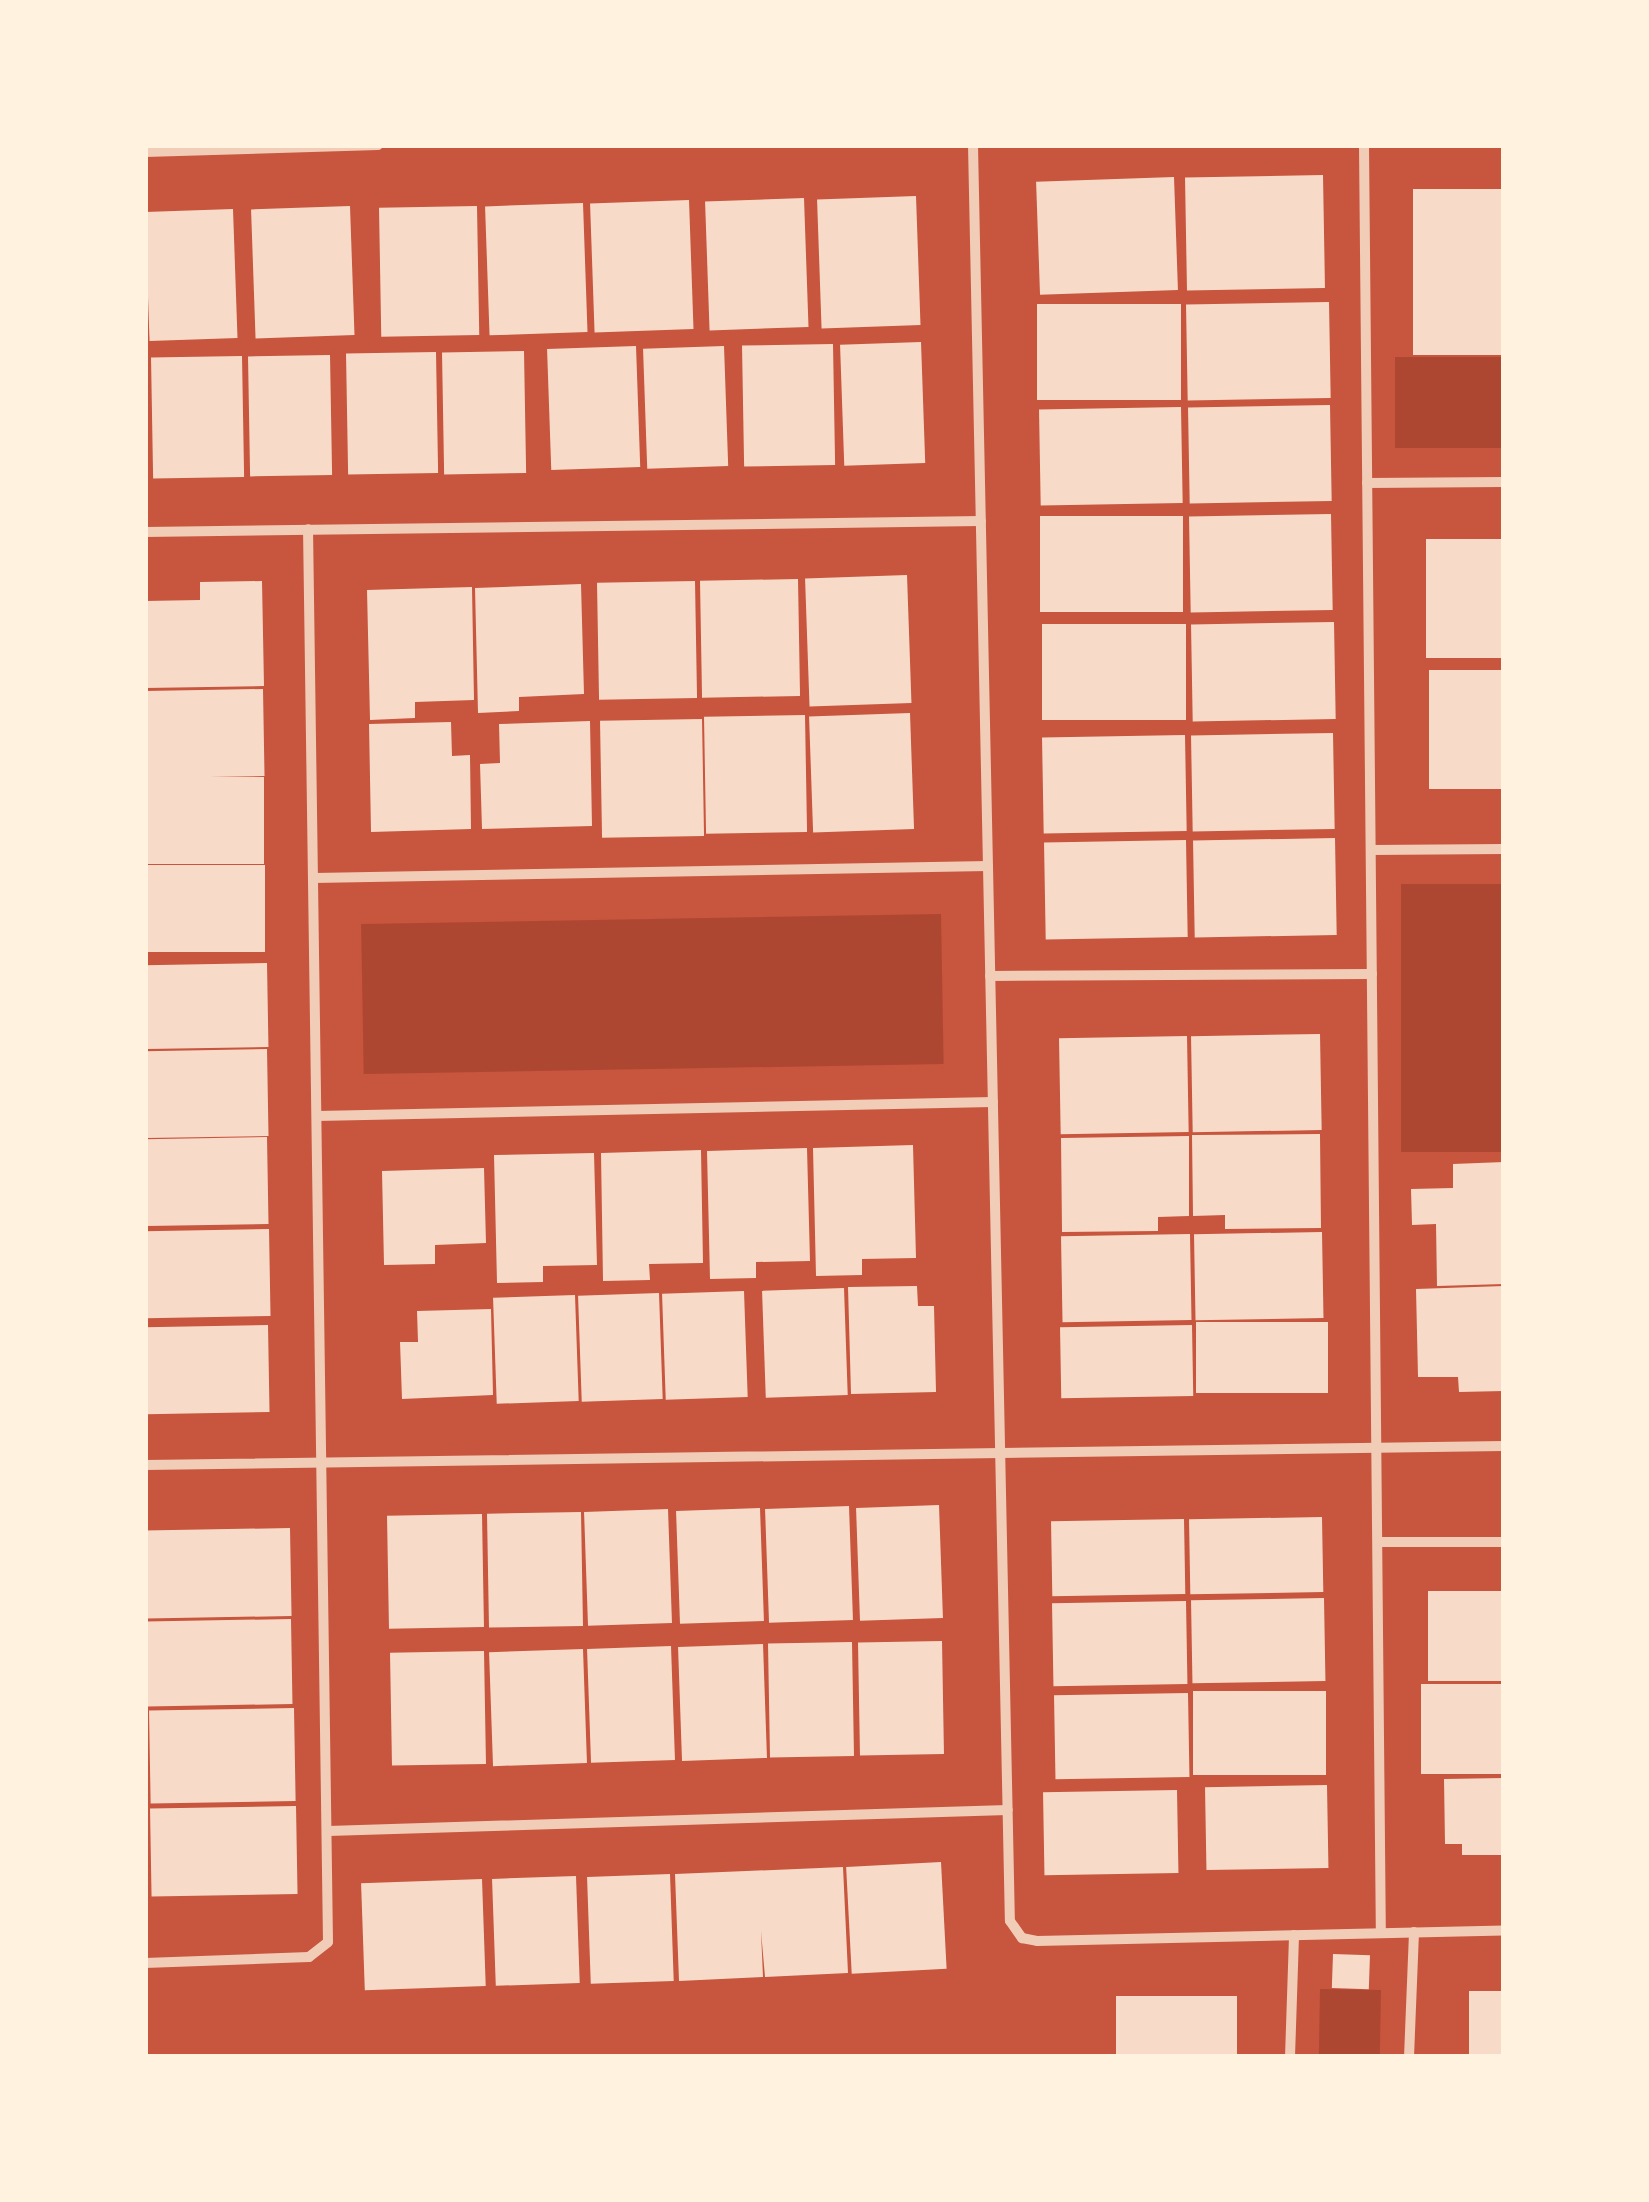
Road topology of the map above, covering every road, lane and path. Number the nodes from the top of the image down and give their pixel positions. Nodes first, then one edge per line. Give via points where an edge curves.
1 (378, 145) edge
2 (973, 145) edge
3 (1364, 145) edge
4 (205, 148) edge
5 (145, 152) edge
6 (1367, 482) junction
7 (1504, 482) edge
8 (981, 521) junction
9 (308, 530) junction
10 (145, 532) edge
11 (1371, 850) junction
12 (1504, 850) edge
13 (988, 866) junction
14 (314, 878) junction
15 (1372, 974) junction
16 (990, 976) junction
17 (993, 1102) junction
18 (317, 1116) junction
19 (1504, 1446) edge
20 (1376, 1448) junction
21 (1000, 1453) junction
22 (322, 1462) junction
23 (145, 1465) edge
24 (1378, 1542) junction
25 (1504, 1542) edge
26 (1008, 1810) junction
27 (328, 1831) junction
28 (1504, 1930) edge
29 (1414, 1932) junction
30 (1381, 1933) junction
31 (1294, 1935) junction
32 (145, 1963) edge
33 (1290, 2057) edge
34 (1409, 2057) edge

1 - 4 street
2 - 8 street
3 - 6 street
4 - 5 street
6 - 7 street
6 - 11 street
8 - 9 street
8 - 13 street
9 - 10 street
9 - 14 street
11 - 12 street
11 - 15 street
13 - 14 street
13 - 16 street
14 - 18 street
15 - 16 street
15 - 20 street
16 - 17 street
17 - 18 street
17 - 21 street
18 - 22 street
19 - 20 street
20 - 21 street
20 - 24 street
21 - 22 street
21 - 26 street
22 - 23 street
22 - 27 street
24 - 25 street
24 - 30 street
26 - 27 street
26 - 31 street via 1010,1922 1026,1940
27 - 32 street via 325,1948 309,1958
28 - 29 street
29 - 30 street
29 - 34 street
30 - 31 street
31 - 33 street

